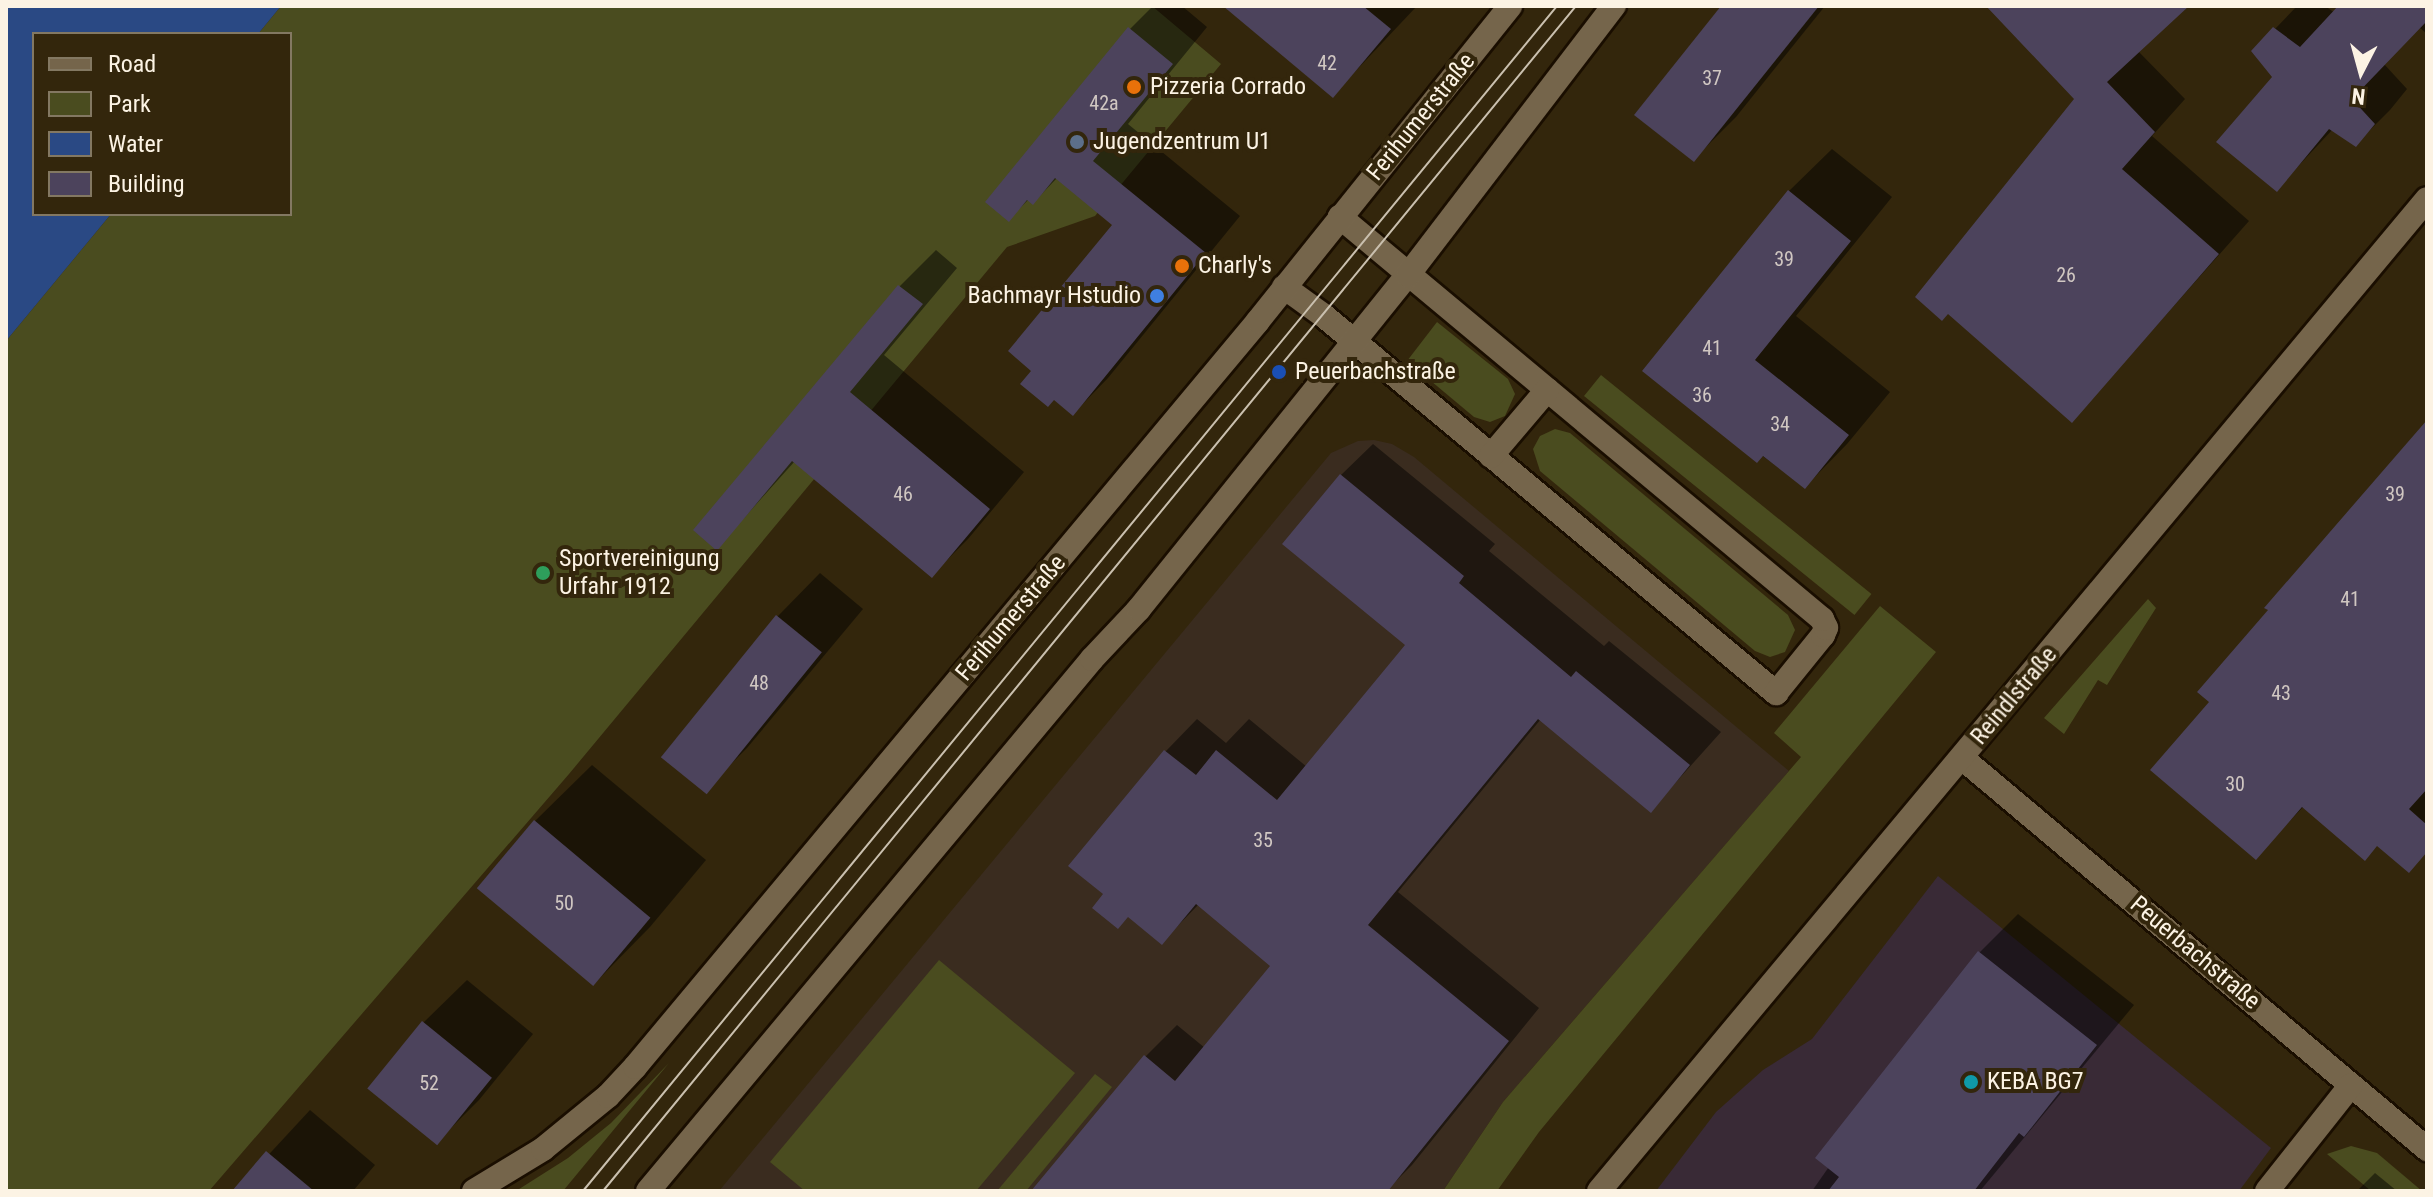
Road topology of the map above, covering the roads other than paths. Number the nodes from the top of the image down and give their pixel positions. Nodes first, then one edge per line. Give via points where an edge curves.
1 (1510, 6) edge
2 (1614, 6) edge
3 (2427, 199) edge
4 (1340, 217) junction
5 (1408, 275) junction
6 (1284, 287) junction
7 (1354, 341) junction
8 (1547, 390) junction
9 (1491, 456) junction
10 (1962, 758) junction
11 (2351, 1085) junction
12 (2427, 1149) edge
13 (474, 1191) edge
14 (648, 1191) edge
15 (1599, 1191) edge
16 (2267, 1191) edge

1 - 4 street, Ferihumerstraße
2 - 5 street
3 - 10 street, Reindlstraße
4 - 5 street
4 - 6 street, Ferihumerstraße
5 - 7 street
5 - 8 street
6 - 7 street
6 - 13 street, Ferihumerstraße via 635,1067 543,1149
7 - 9 street
7 - 14 street via 1139,609
8 - 9 street
8 - 9 street via 1822,619 1823,635 1776,693
10 - 11 street, Peuerbachstraße
10 - 15 street, Reindlstraße
11 - 12 street, Peuerbachstraße
11 - 16 street

